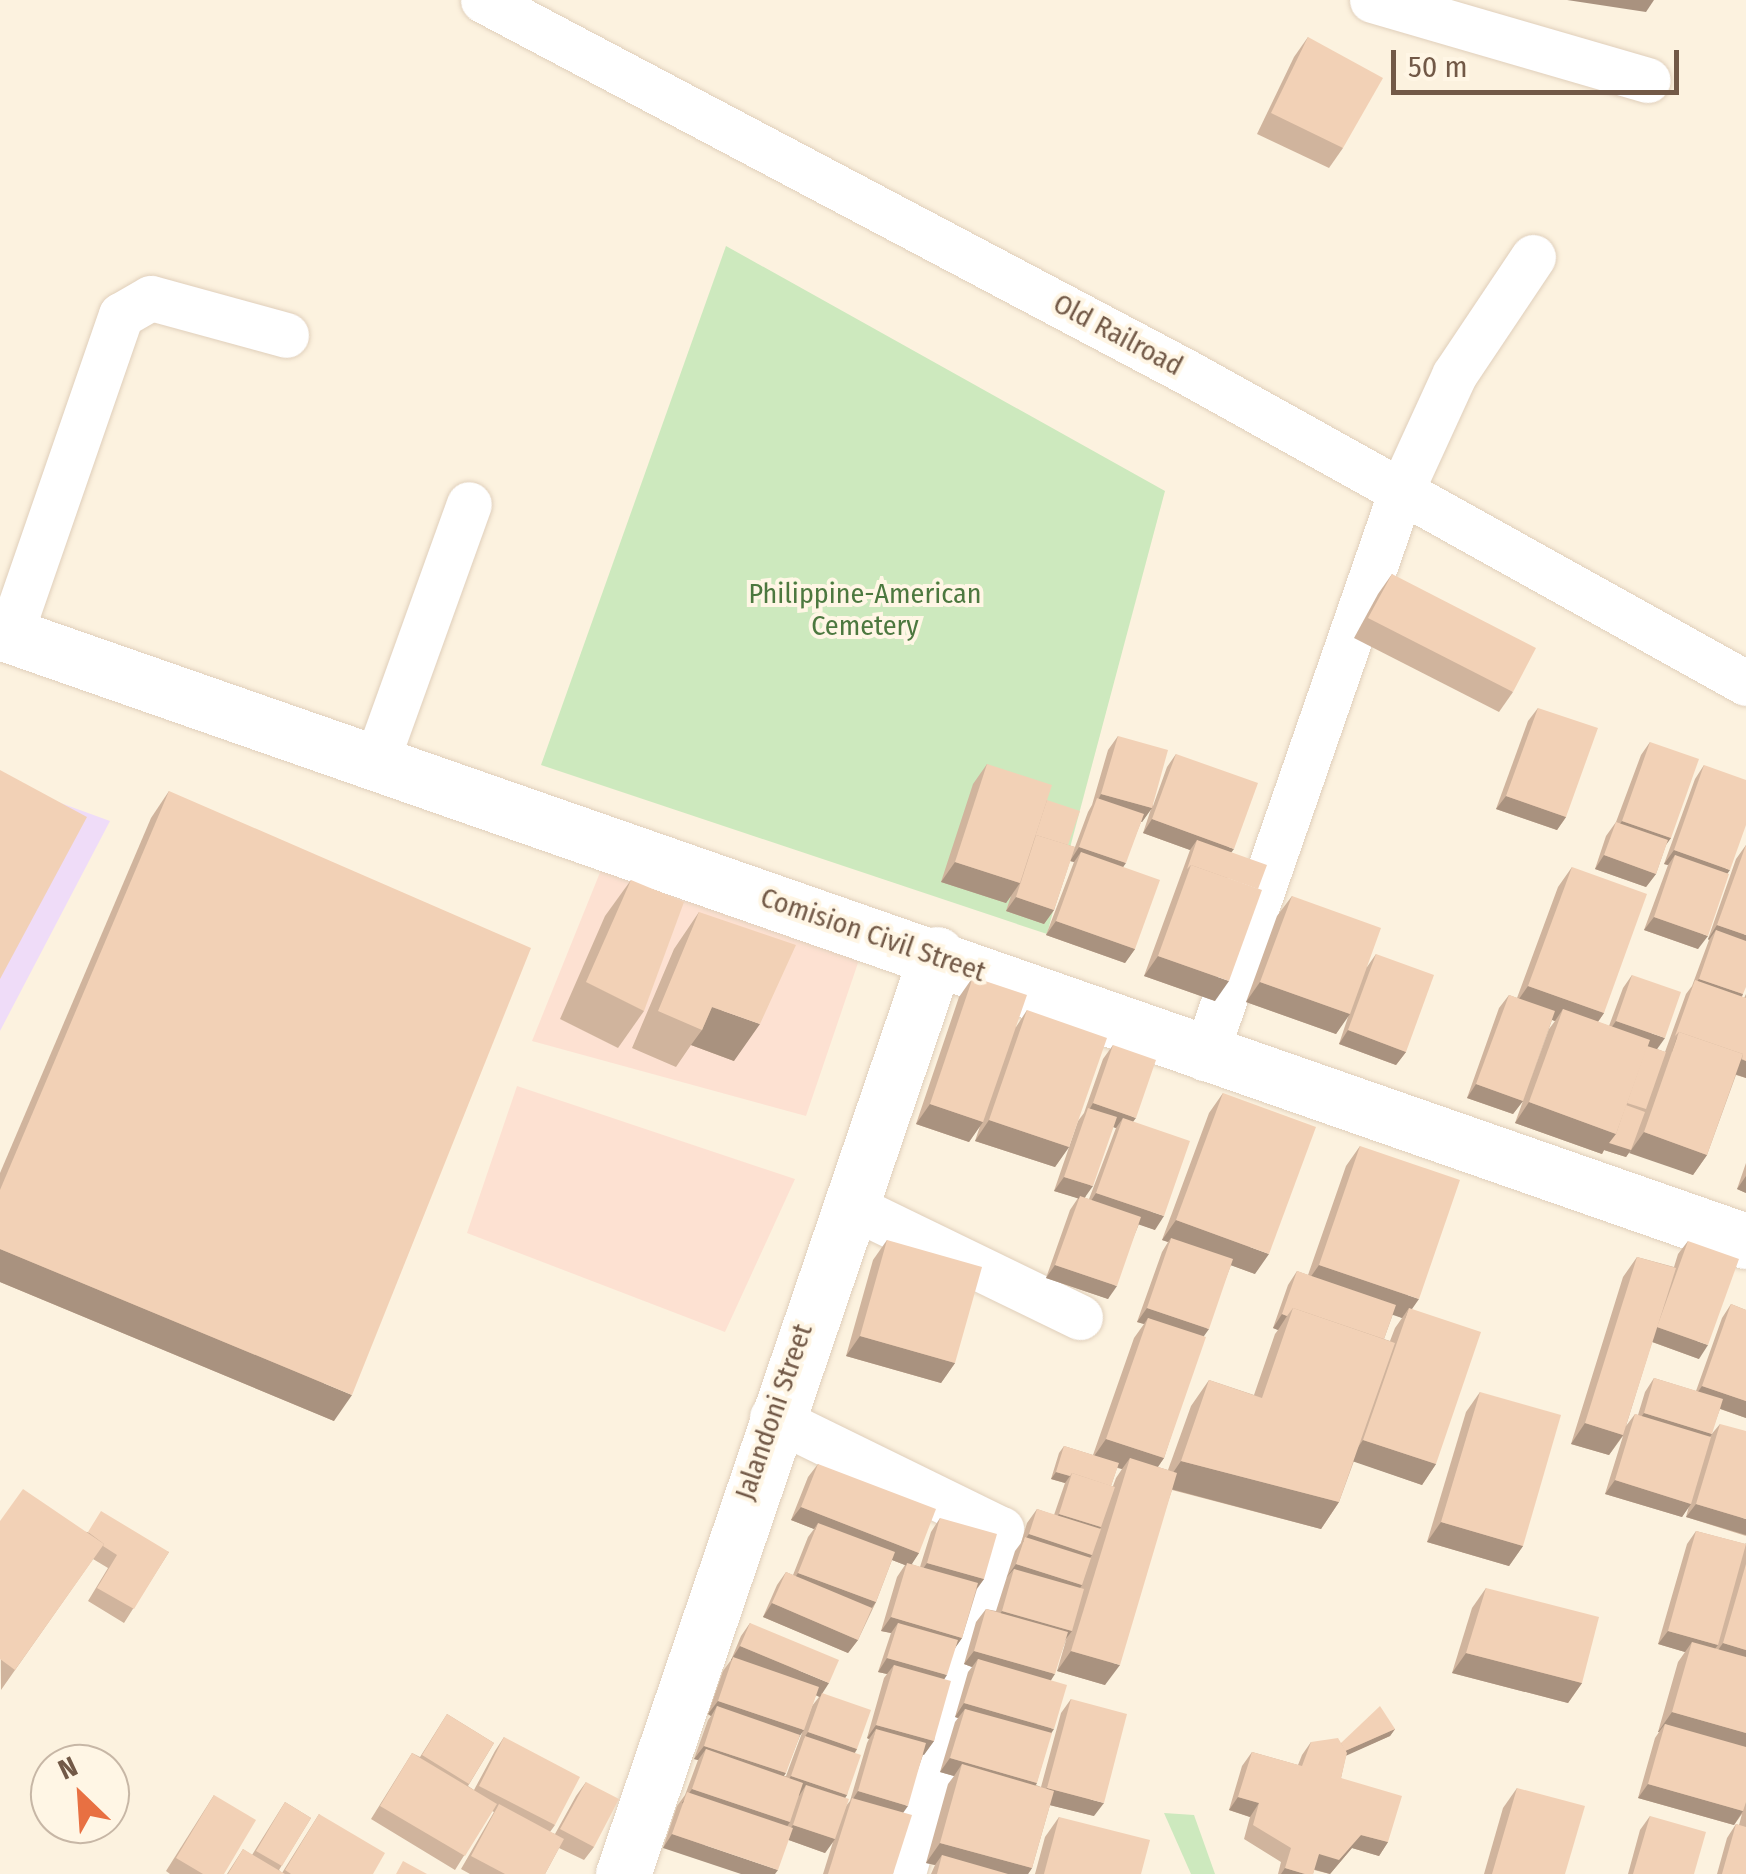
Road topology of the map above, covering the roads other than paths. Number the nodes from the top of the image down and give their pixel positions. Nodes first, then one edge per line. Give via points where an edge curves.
1 (483, 0) edge
2 (1372, 0) edge
3 (1648, 80) dead end
4 (1533, 257) dead end
5 (286, 334) dead end
6 (1401, 491) junction
7 (470, 504) dead end
8 (5, 633) edge
9 (1746, 683) edge
10 (376, 762) junction
11 (937, 954) junction
12 (1204, 1058) junction
13 (847, 1204) junction
14 (1746, 1242) edge
15 (1080, 1316) dead end
16 (772, 1418) junction
17 (623, 1874) edge
18 (903, 1874) edge

1 - 6 street, Old Railroad
2 - 3 street
4 - 6 street via 1454,375
5 - 8 street via 151,298 120,315
6 - 9 street, Old Railroad
6 - 12 street
7 - 10 street
8 - 10 main road, Comision Civil Street
10 - 11 main road, Comision Civil Street
11 - 12 main road, Comision Civil Street
11 - 13 main road, Jalandoni Street
12 - 14 main road, Comision Civil Street
13 - 15 street
13 - 16 main road, Jalandoni Street
16 - 17 main road, Jalandoni Street
16 - 18 street via 1001,1529

